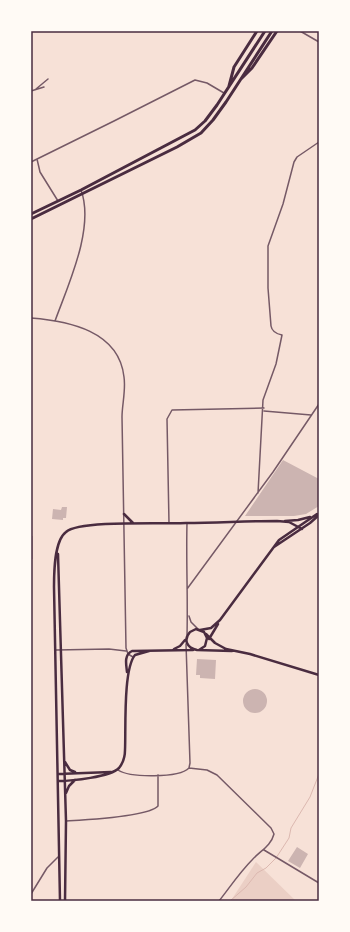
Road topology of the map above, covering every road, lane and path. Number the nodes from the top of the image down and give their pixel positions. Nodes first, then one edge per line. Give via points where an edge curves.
1 (257, 31) edge
2 (265, 31) edge
3 (272, 31) edge
4 (276, 31) edge
5 (300, 31) edge
6 (319, 42) edge
7 (48, 79) dead end
8 (240, 80) junction
9 (44, 87) dead end
10 (228, 88) junction
11 (36, 89) junction
12 (31, 91) edge
13 (225, 93) junction
14 (319, 142) edge
15 (38, 159) junction
16 (31, 162) edge
17 (81, 190) junction
18 (82, 194) junction
19 (58, 201) junction
20 (31, 214) edge
21 (31, 219) edge
22 (31, 318) edge
23 (55, 321) junction
24 (319, 404) edge
25 (264, 408) junction
26 (264, 411) junction
27 (311, 415) junction
28 (258, 493) junction
29 (124, 514) junction
30 (318, 514) edge
31 (236, 521) junction
32 (277, 521) junction
33 (124, 523) junction
34 (169, 523) junction
35 (187, 523) junction
36 (133, 524) junction
37 (297, 527) junction
38 (302, 529) junction
39 (273, 547) junction
40 (58, 550) junction
41 (187, 589) junction
42 (188, 614) junction
43 (220, 620) junction
44 (199, 629) junction
45 (206, 634) junction
46 (187, 638) junction
47 (210, 638) junction
48 (207, 643) junction
49 (55, 650) junction
50 (61, 650) junction
51 (149, 650) junction
52 (172, 650) junction
53 (186, 650) junction
54 (195, 650) junction
55 (199, 650) junction
56 (234, 651) junction
57 (127, 652) junction
58 (133, 657) junction
59 (319, 675) edge
60 (127, 678) junction
61 (64, 759) junction
62 (189, 768) junction
63 (117, 769) junction
64 (113, 771) junction
65 (77, 773) junction
66 (58, 774) junction
67 (64, 774) junction
68 (158, 775) junction
69 (78, 779) junction
70 (58, 781) junction
71 (64, 781) junction
72 (65, 799) junction
73 (66, 820) junction
74 (264, 850) junction
75 (60, 855) junction
76 (319, 883) edge
77 (31, 894) edge
78 (60, 901) edge
79 (65, 901) edge
80 (219, 901) edge

1 - 10 highway via 234,67
2 - 10 highway
3 - 8 highway
4 - 8 highway via 252,68
5 - 6 street
7 - 11 street
8 - 18 highway via 201,133 177,148
9 - 11 street
10 - 13 highway
11 - 12 street
13 - 15 street via 207,83 195,80
13 - 17 highway via 211,113 194,130
14 - 25 street via 297,157 294,162 268,246 271,326 272,330 282,335 276,364 263,400
15 - 16 street
15 - 19 street via 40,172
17 - 18 street
17 - 19 highway
18 - 21 highway
18 - 23 street via 84,222 81,245
19 - 20 highway
22 - 23 street
23 - 29 street via 79,326 98,336 114,352 122,367 125,380 122,417
24 - 27 street
25 - 26 street
25 - 34 street via 172,410 167,419
26 - 27 street
26 - 28 street
27 - 28 street
28 - 31 street
29 - 33 street
29 - 36 main road
30 - 32 main road via 298,520
30 - 37 main road
30 - 38 main road
31 - 32 main road
31 - 35 main road
31 - 41 street
32 - 37 main road via 289,522
33 - 36 main road
33 - 40 main road via 69,529 61,537
33 - 57 street
34 - 35 main road
34 - 36 main road
35 - 41 street
37 - 38 main road
37 - 39 main road
38 - 39 main road
39 - 43 main road
40 - 49 main road via 54,577
40 - 50 main road
41 - 42 street
42 - 44 street via 191,622
42 - 46 street
43 - 44 main road via 211,628
43 - 47 main road
44 - 45 main road
44 - 46 main road via 193,630
45 - 47 main road
45 - 48 main road
46 - 52 main road
46 - 53 street
46 - 54 main road via 190,648
47 - 48 main road
47 - 56 main road via 220,647
48 - 55 main road
49 - 50 street
49 - 66 main road
50 - 57 street via 109,649
50 - 61 main road
51 - 52 main road
51 - 57 main road
51 - 58 main road
52 - 53 main road
53 - 54 main road
53 - 62 street
54 - 55 main road
55 - 56 main road
56 - 59 main road
57 - 58 street
57 - 60 main road
58 - 60 main road
60 - 63 main road via 125,754
61 - 65 main road via 70,770
61 - 67 main road
62 - 68 street via 180,773
62 - 74 street via 207,770 217,775 271,828 274,836
63 - 64 main road
63 - 68 street via 126,774
64 - 65 main road
64 - 69 main road
65 - 67 main road
66 - 67 main road
66 - 70 main road
67 - 71 main road
68 - 73 street via 158,806 151,811 102,819
69 - 71 main road
69 - 72 main road via 69,786
70 - 71 main road
70 - 75 main road
71 - 72 main road
72 - 73 main road
73 - 79 main road
74 - 76 street
74 - 80 street via 253,859
75 - 77 street via 47,868
75 - 78 main road

